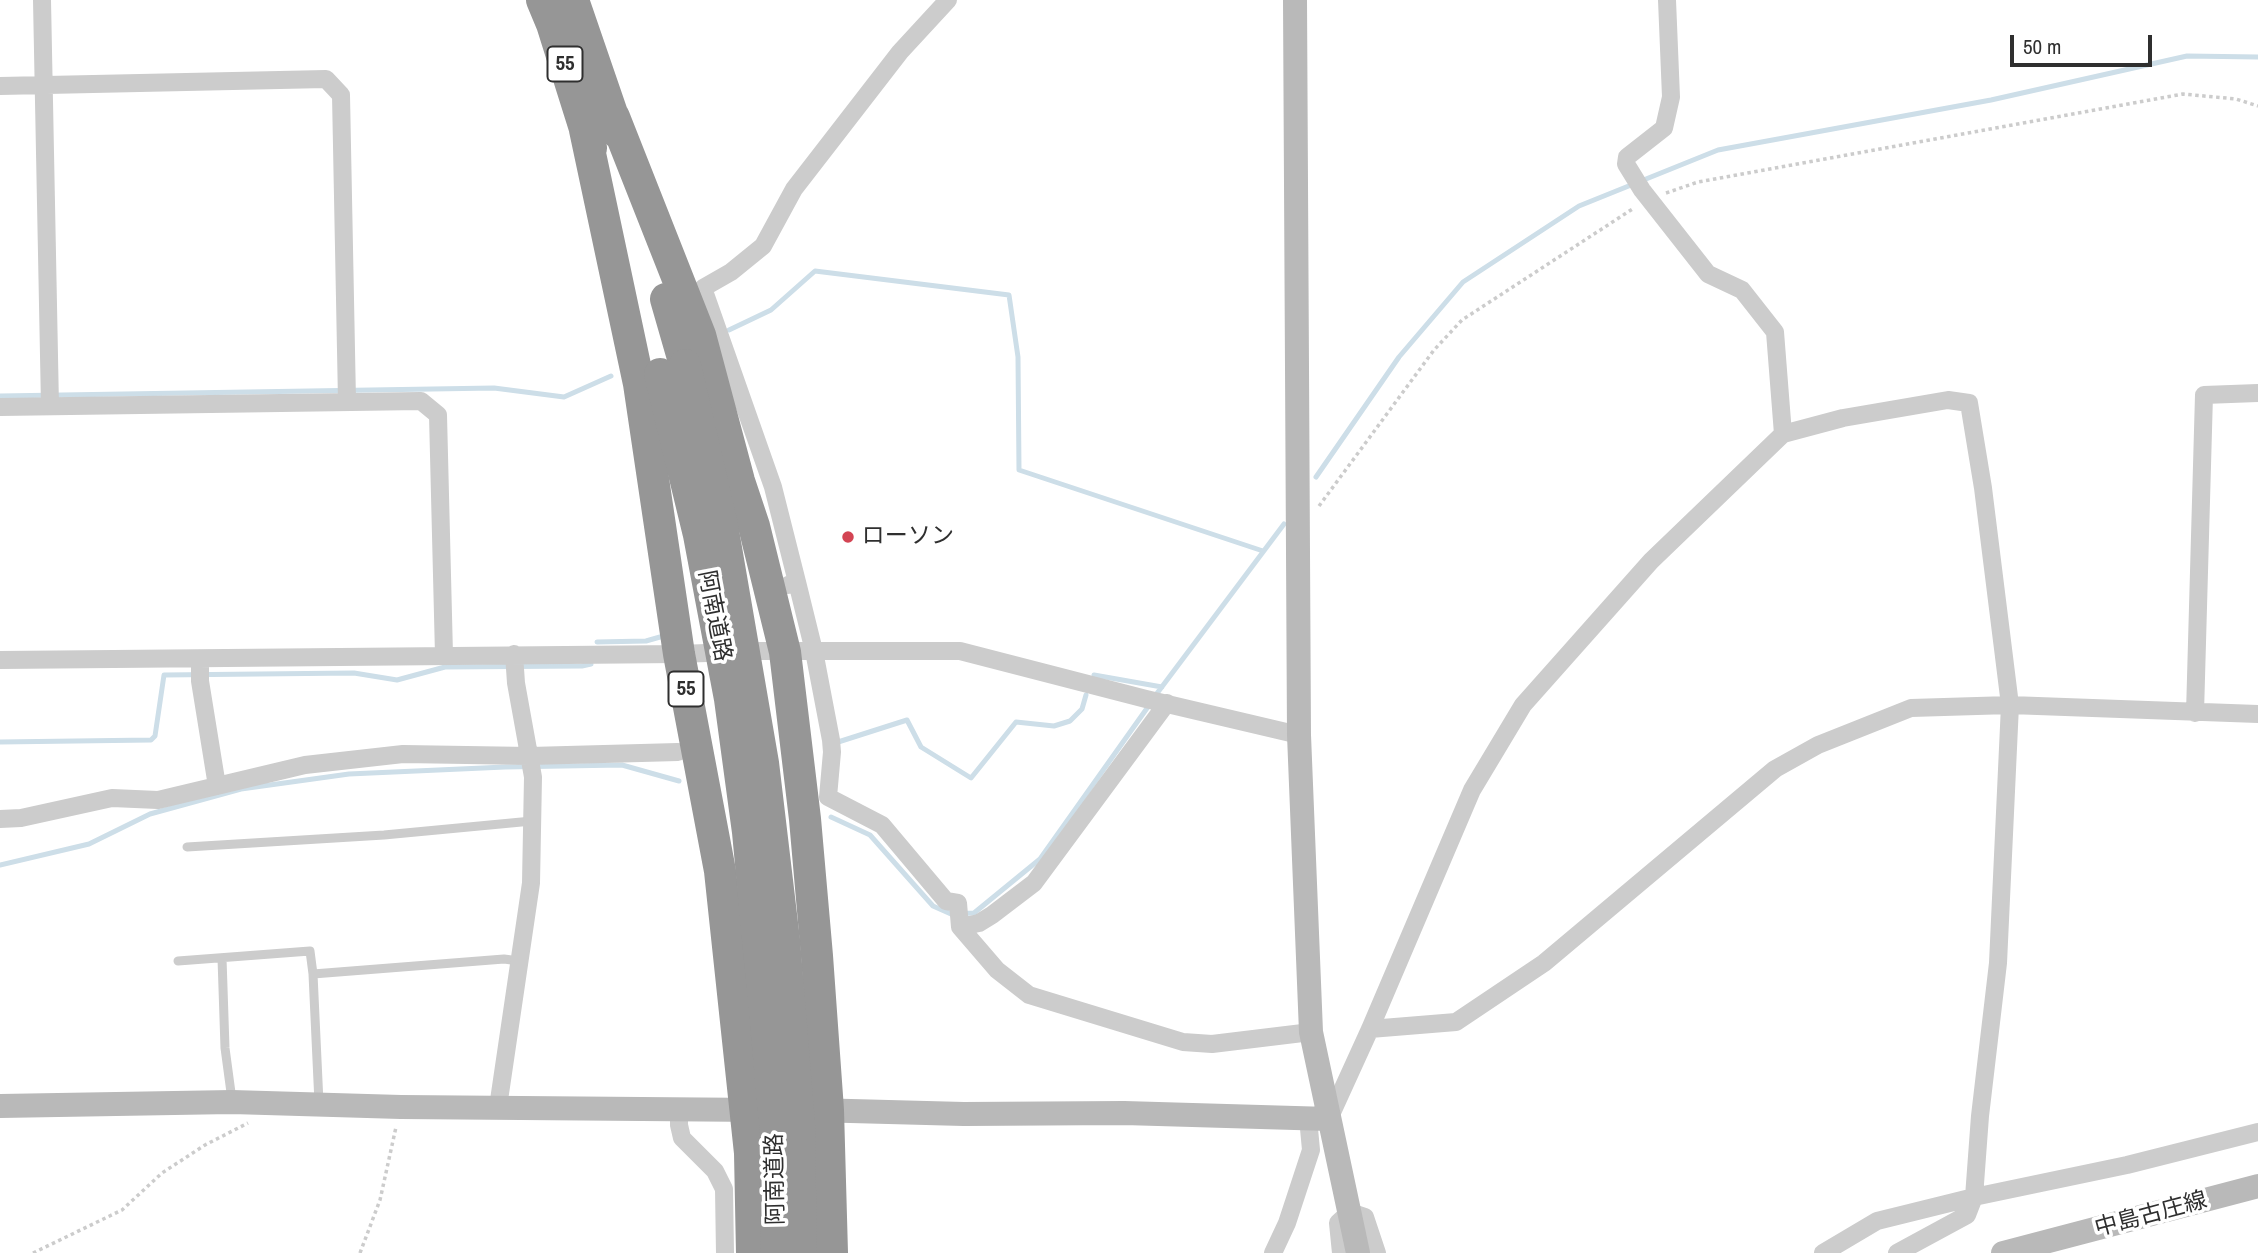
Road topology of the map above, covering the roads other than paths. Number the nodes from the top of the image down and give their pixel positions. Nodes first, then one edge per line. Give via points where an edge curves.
1 (42, 0) edge
2 (542, 0) edge
3 (573, 0) edge
4 (948, 0) edge
5 (1294, 0) edge
6 (1667, 0) edge
7 (0, 86) edge
8 (43, 86) junction
9 (614, 117) junction
10 (585, 130) junction
11 (672, 369) junction
12 (2258, 393) edge
13 (347, 395) junction
14 (50, 399) junction
15 (0, 407) edge
16 (1783, 434) junction
17 (783, 587) junction
18 (800, 652) junction
19 (679, 654) junction
20 (444, 655) junction
21 (0, 660) edge
22 (514, 662) junction
23 (200, 670) junction
24 (1158, 701) junction
25 (2010, 705) junction
26 (2195, 713) junction
27 (2258, 714) edge
28 (1299, 735) junction
29 (678, 752) dead end
30 (531, 764) junction
31 (217, 786) junction
32 (0, 819) edge
33 (532, 821) junction
34 (187, 846) dead end
35 (959, 919) junction
36 (222, 958) junction
37 (178, 961) dead end
38 (519, 961) junction
39 (313, 974) junction
40 (1370, 1029) junction
41 (1311, 1032) junction
42 (232, 1102) junction
43 (0, 1105) edge
44 (319, 1105) junction
45 (498, 1107) junction
46 (679, 1110) junction
47 (746, 1110) junction
48 (828, 1110) junction
49 (1318, 1119) junction
50 (2258, 1132) edge
51 (2258, 1186) edge
52 (1974, 1197) junction
53 (1349, 1212) junction
54 (725, 1253) edge
55 (752, 1253) edge
56 (778, 1253) edge
57 (801, 1253) edge
58 (832, 1253) edge
59 (1273, 1253) edge
60 (1341, 1253) edge
61 (1358, 1253) edge
62 (1377, 1253) edge
63 (1823, 1253) edge
64 (1897, 1253) edge
65 (2003, 1253) edge

1 - 8 street
2 - 10 highway, 阿南道路 / 55
3 - 9 highway, 阿南道路 / 55
4 - 17 street via 900,52 794,189 764,246 703,288 773,487
5 - 28 street
6 - 16 street via 1671,97 1664,128 1627,157 1626,164 1708,274 1742,290 1775,332
7 - 8 street
8 - 13 street via 326,79 341,95
8 - 14 street
9 - 11 highway, 阿南道路 / 55
9 - 17 highway, 55 via 700,335
10 - 11 highway, 阿南道路 / 55 via 639,292
10 - 19 highway, 55 via 639,384
11 - 56 highway, 阿南道路 / 55, bridge via 730,699 748,832 775,1121
11 - 57 highway, 阿南道路 / 55, bridge via 722,525 754,698 784,940 799,1123
12 - 26 street via 2204,395
13 - 14 street
13 - 20 street via 421,401 438,415
14 - 15 street
16 - 25 street via 1843,418 1948,400 1969,403
16 - 40 street via 1651,561 1523,705 1472,790
17 - 18 highway, 55
18 - 19 street
18 - 24 street via 960,651
18 - 35 street via 831,746 828,797 882,825 938,893 946,901 958,903
18 - 48 highway, 55 via 805,819
19 - 22 street
19 - 47 highway, 55 via 720,871
20 - 22 street
20 - 23 street
21 - 23 street
22 - 30 street
23 - 31 street
24 - 28 street
24 - 35 street via 1034,883 978,923
25 - 26 street
25 - 40 street via 1911,708 1818,745 1775,769 1544,963 1456,1022
25 - 52 street via 1998,963
26 - 27 street
28 - 41 street
29 - 30 street
30 - 31 street via 402,754 305,765
30 - 33 street
31 - 32 street via 158,800 112,798
33 - 34 lane
33 - 38 street via 531,883
35 - 41 street via 997,970 1029,995 1183,1042 1212,1044
36 - 37 lane
36 - 39 lane via 310,951
36 - 42 lane
38 - 39 lane
38 - 45 street
39 - 44 lane
40 - 49 street
41 - 49 street
42 - 43 street
42 - 44 street
44 - 45 street
45 - 46 street
46 - 47 street
46 - 54 street via 682,1138 715,1171 724,1189
47 - 48 street
47 - 55 highway, 55
48 - 49 street
48 - 58 highway, 55
49 - 53 street
49 - 59 street via 1287,1223
50 - 52 street
51 - 65 street, 中島古庄線
52 - 63 street via 1877,1221
52 - 64 street via 1967,1215
53 - 60 street via 1338,1223
53 - 61 street
53 - 62 street via 1365,1217

